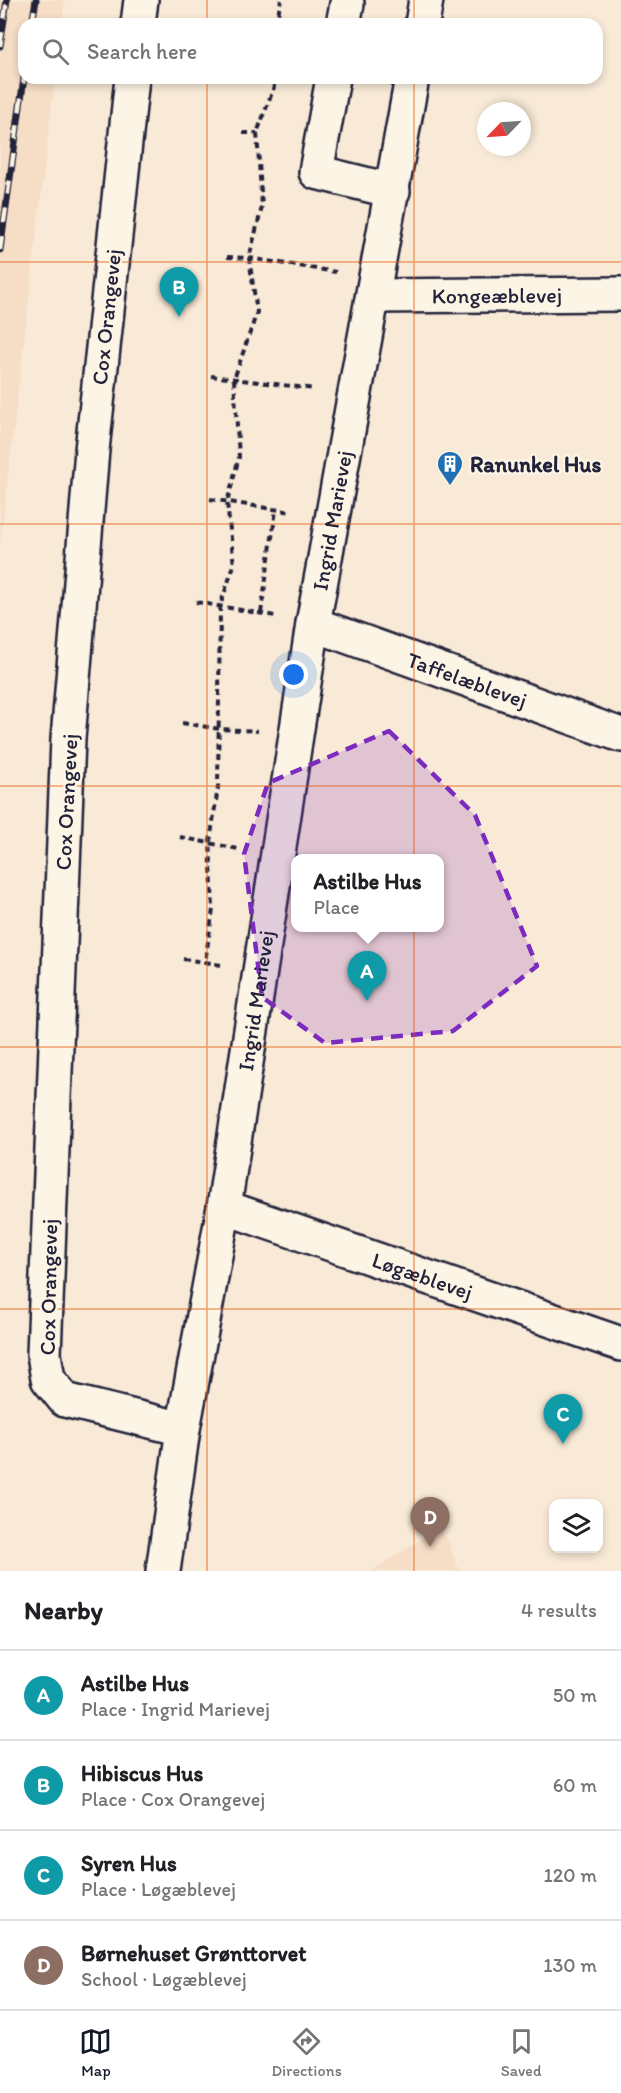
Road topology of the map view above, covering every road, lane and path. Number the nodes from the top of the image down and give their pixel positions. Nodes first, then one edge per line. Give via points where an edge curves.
1 (141, 0) edge
2 (280, 0) edge
3 (426, 0) edge
4 (139, 18) edge
5 (277, 18) edge
6 (423, 18) edge
7 (131, 84) edge
8 (274, 84) edge
9 (332, 84) edge
10 (411, 84) edge
11 (243, 133) dead end
12 (257, 133) junction
13 (393, 191) junction
14 (227, 257) dead end
15 (249, 258) junction
16 (375, 287) junction
17 (621, 294) edge
18 (211, 376) dead end
19 (234, 379) junction
20 (356, 394) junction
21 (210, 499) dead end
22 (227, 503) junction
23 (276, 510) junction
24 (333, 518) junction
25 (196, 602) dead end
26 (220, 606) junction
27 (261, 614) junction
28 (313, 624) junction
29 (182, 723) dead end
30 (220, 729) junction
31 (621, 735) edge
32 (180, 837) dead end
33 (210, 842) junction
34 (183, 958) dead end
35 (205, 962) junction
36 (260, 971) junction
37 (224, 1207) junction
38 (621, 1344) edge
39 (183, 1429) junction
40 (163, 1571) edge

1 - 4 street
2 - 5 path
3 - 6 street
7 - 39 street, Cox Orangevej via 92,450 68,739 44,1354 48,1379 65,1400
8 - 12 path
9 - 13 street via 316,172
10 - 13 street, Ingrid Marievej
11 - 12 path
12 - 15 path via 262,207
13 - 16 street, Ingrid Marievej
14 - 15 path
15 - 16 path
15 - 19 path via 257,312
16 - 17 street, Kongeæblevej
16 - 20 street, Ingrid Marievej
18 - 19 path
19 - 20 path
19 - 22 path via 239,457
20 - 24 street, Ingrid Marievej
21 - 22 path
22 - 23 path
22 - 26 path via 234,565
23 - 24 path
23 - 27 path
24 - 28 street, Ingrid Marievej
25 - 26 path
26 - 27 path
26 - 30 path
27 - 28 path
28 - 31 street, Taffelæblevej
28 - 36 street, Ingrid Marievej
29 - 30 path
30 - 33 path via 218,788
32 - 33 path
33 - 35 path via 213,909
34 - 35 path
35 - 36 path
36 - 37 street, Ingrid Marievej
37 - 38 street, Løgæblevej
37 - 39 street, Ingrid Marievej
39 - 40 street, Ingrid Marievej

